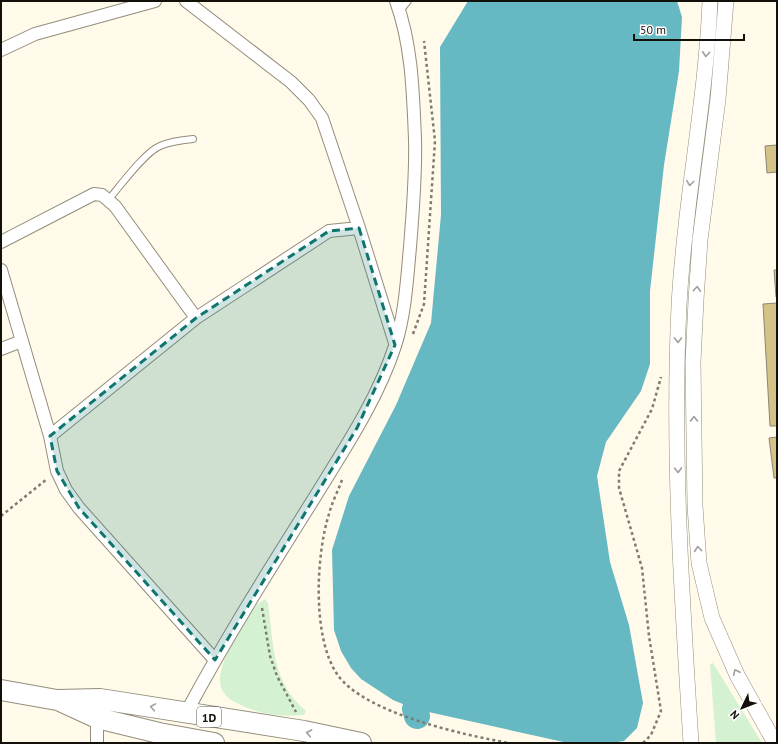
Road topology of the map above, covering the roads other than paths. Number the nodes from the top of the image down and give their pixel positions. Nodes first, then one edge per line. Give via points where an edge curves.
1 (155, 1) edge
2 (186, 1) edge
3 (408, 1) edge
4 (710, 1) edge
5 (726, 1) edge
6 (398, 6) edge
7 (1, 50) edge
8 (193, 139) dead end
9 (108, 199) junction
10 (359, 228) junction
11 (1, 242) edge
12 (1, 270) edge
13 (196, 318) junction
14 (22, 340) junction
15 (395, 345) junction
16 (1, 349) edge
17 (50, 436) junction
18 (215, 660) junction
19 (1, 690) edge
20 (57, 700) junction
21 (186, 713) junction
22 (97, 718) junction
23 (97, 743) edge
24 (214, 743) edge
25 (361, 743) edge
26 (691, 743) edge
27 (775, 743) edge

1 - 7 street via 36,34
2 - 10 street via 291,82 309,100 322,118
3 - 6 lane
4 -> 26 street via 684,238 679,329 677,412 681,571
27 -> 5 street via 737,675 712,618 699,563 694,506 693,362 696,300 700,240 719,92
6 - 15 street via 403,21 412,83 416,175 408,274
8 - 9 lane via 158,146
9 - 11 street via 94,194
9 - 13 street
10 - 13 street via 329,231
10 - 15 street
12 - 14 street
13 - 17 street
14 - 16 street
14 - 17 street
15 - 18 street via 389,363 357,428
17 - 18 street via 57,470 66,490 79,508
18 - 21 street
19 - 20 highway, 1D
21 -> 20 highway, 1D via 100,698
20 - 22 highway, 1D
25 -> 21 highway, 1D via 304,731
22 - 23 street
22 - 24 highway, 1D

